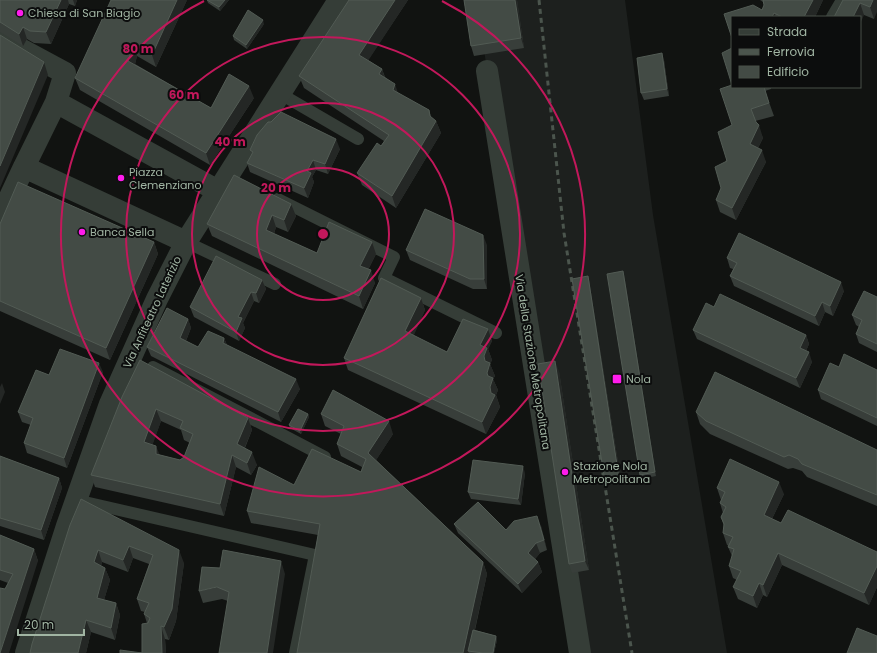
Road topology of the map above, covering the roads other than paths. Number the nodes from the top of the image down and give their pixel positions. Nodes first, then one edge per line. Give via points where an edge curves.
1 (339, 0) edge
2 (842, 0) edge
3 (833, 16) edge
4 (0, 38) edge
5 (487, 71) dead end
6 (279, 93) junction
7 (56, 102) junction
8 (358, 139) dead end
9 (24, 167) junction
10 (229, 182) junction
11 (270, 195) edge
12 (0, 218) edge
13 (186, 242) junction
14 (275, 284) dead end
15 (496, 333) dead end
16 (131, 356) junction
17 (331, 460) edge
18 (76, 500) junction
19 (26, 653) edge
20 (295, 653) edge
21 (580, 653) edge

1 - 6 street, Via Anfiteatro Laterizio
2 - 3 lane
4 - 7 street via 65,73
5 - 21 street, Via della Stazione Metropolitana
6 - 8 lane
6 - 10 street, Via Anfiteatro Laterizio
7 - 9 street
7 - 10 street
9 - 12 street
9 - 13 street
10 - 13 street, Via Anfiteatro Laterizio
11 - 15 lane via 394,257 384,278
13 - 14 lane
13 - 16 street, Via Anfiteatro Laterizio
16 - 17 lane
16 - 18 street, Via Anfiteatro Laterizio via 110,404
18 - 19 street, Via Anfiteatro Laterizio
18 - 20 lane via 315,555

